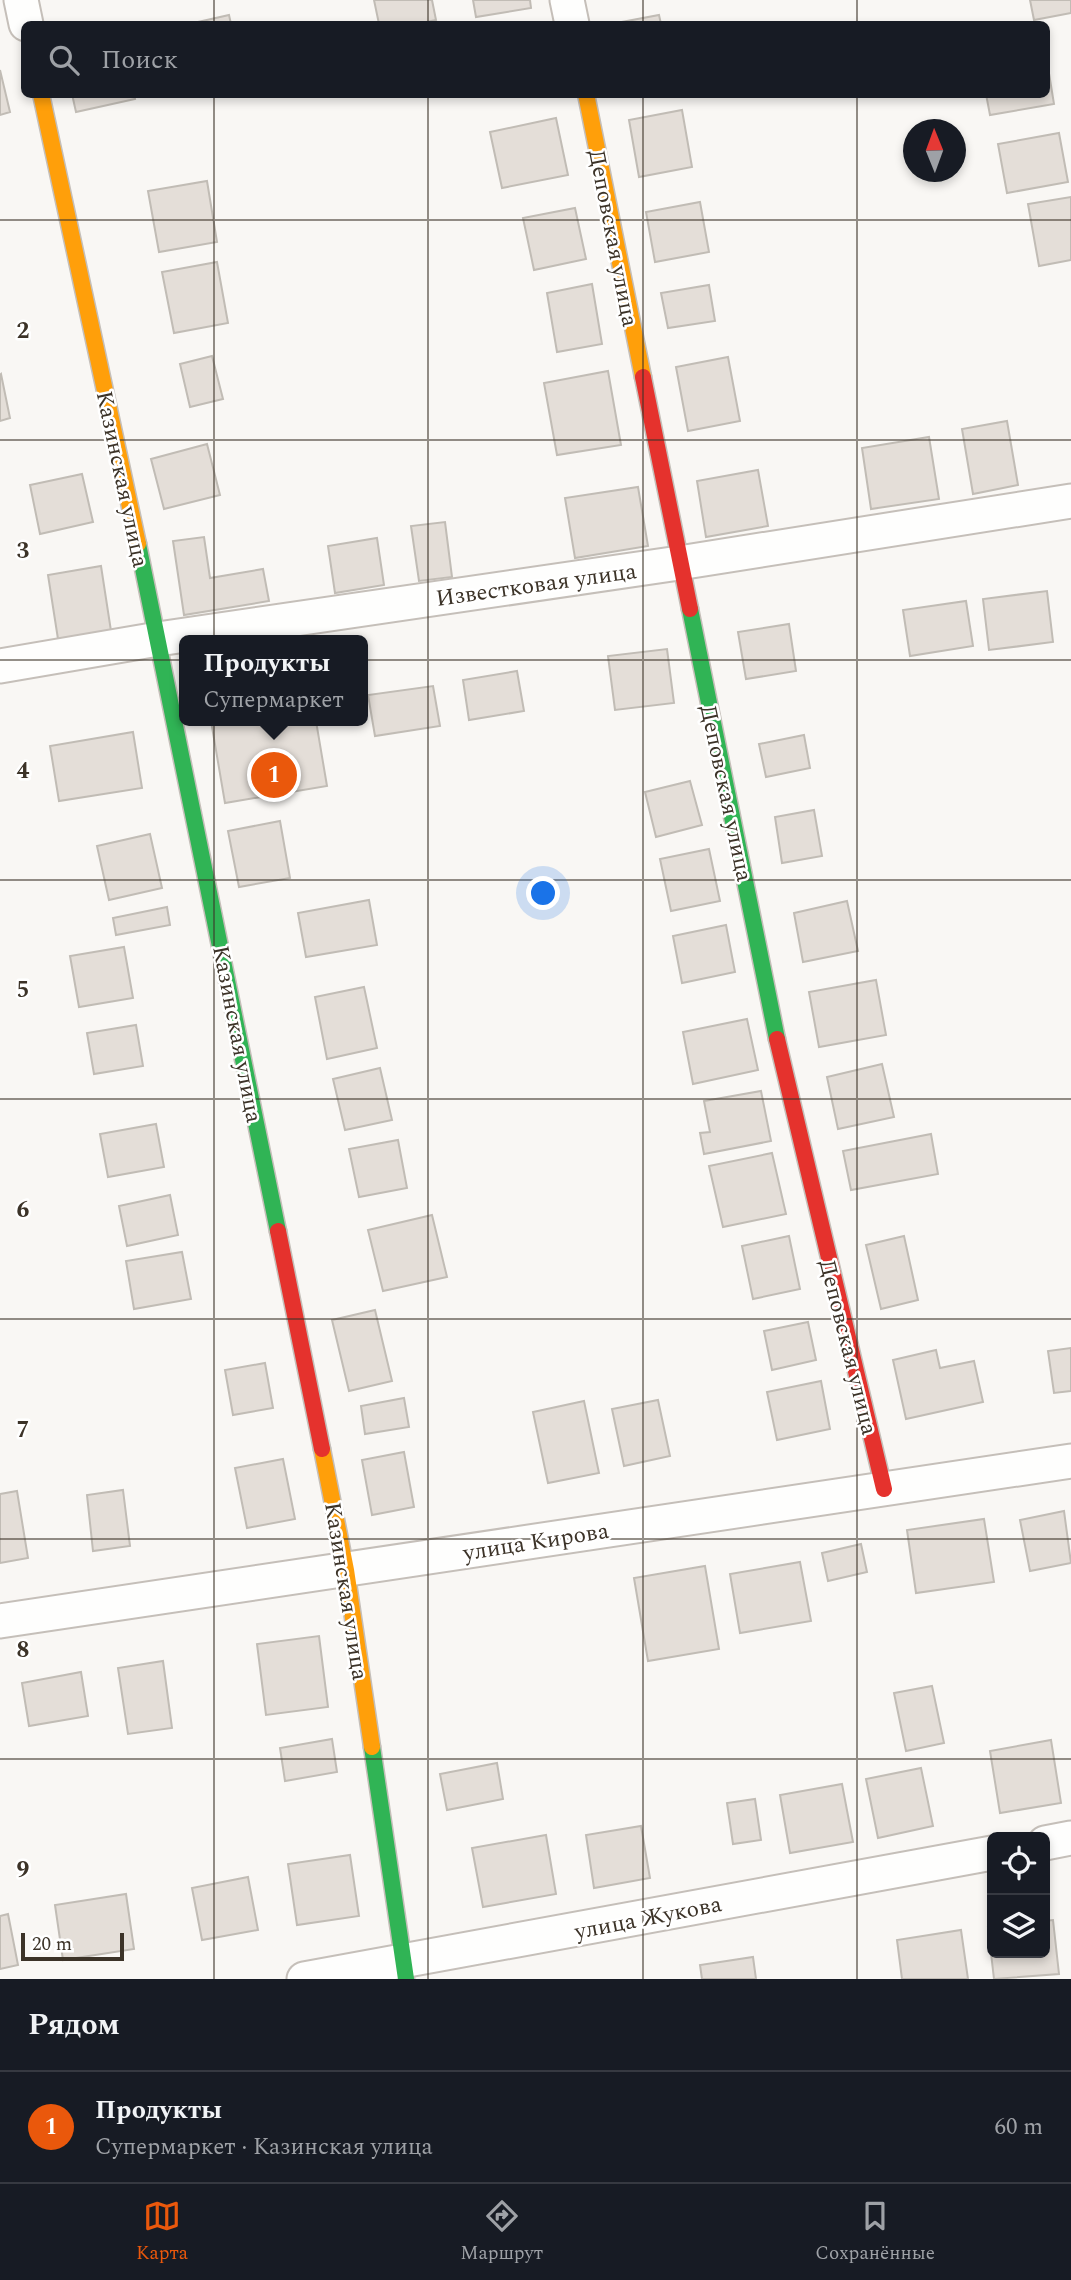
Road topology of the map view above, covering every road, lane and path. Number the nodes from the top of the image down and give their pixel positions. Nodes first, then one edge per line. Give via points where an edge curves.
1 (567, 0) edge
2 (571, 21) edge
3 (42, 98) edge
4 (587, 98) edge
5 (1071, 501) edge
6 (680, 563) junction
7 (185, 635) edge
8 (179, 636) edge
9 (158, 639) junction
10 (0, 666) edge
11 (1071, 1461) edge
12 (884, 1489) junction
13 (346, 1570) junction
14 (0, 1621) edge
15 (1071, 1838) edge
16 (1050, 1842) edge
17 (987, 1854) edge
18 (404, 1971) edge
19 (304, 1979) edge

1 - 2 street
3 - 9 street, Казинская улица
4 - 6 street, Деповская улица
5 - 6 street, Известковая улица
6 - 7 street, Известковая улица
6 - 12 street, Деповская улица via 789,1097
8 - 9 street, Известковая улица
9 - 10 street, Известковая улица
9 - 13 street, Казинская улица
11 - 12 street, улица Кирова
12 - 13 street, улица Кирова
13 - 14 street, улица Кирова
13 - 18 street, Казинская улица
15 - 16 street
17 - 18 street, улица Жукова
18 - 19 street, улица Жукова

